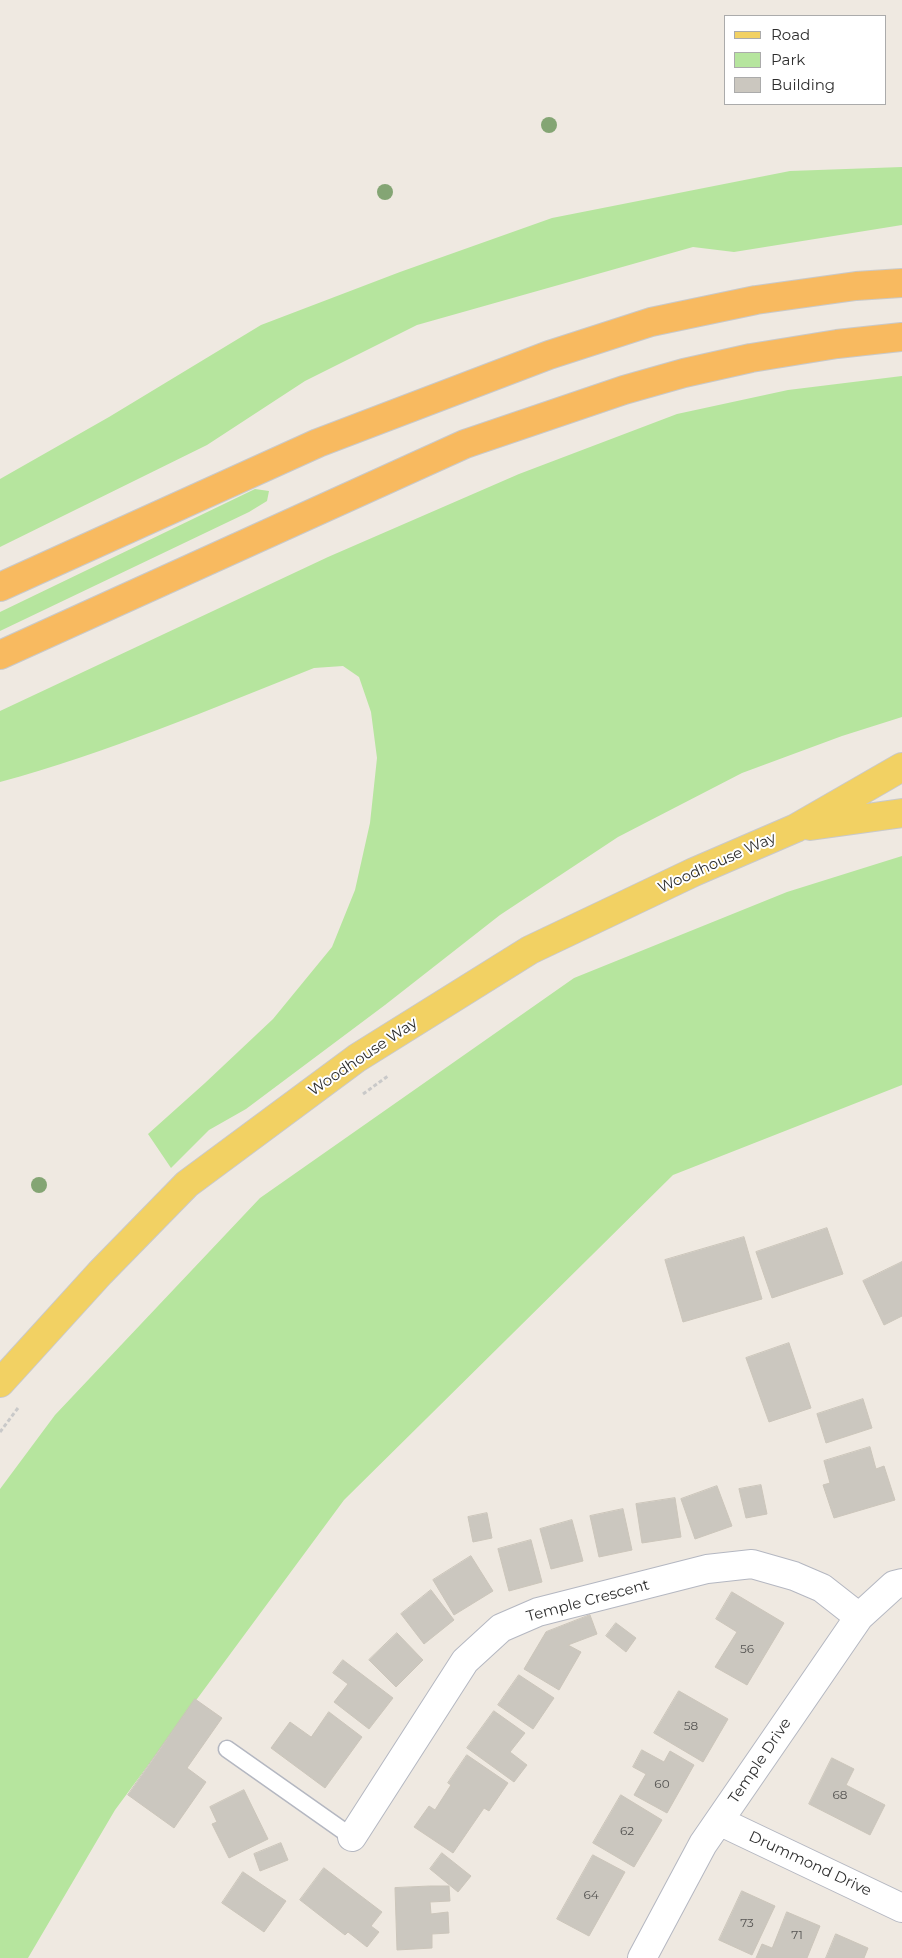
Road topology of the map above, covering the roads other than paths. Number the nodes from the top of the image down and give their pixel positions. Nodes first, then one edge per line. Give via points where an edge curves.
1 (902, 283) edge
2 (902, 337) edge
3 (0, 587) edge
4 (0, 655) edge
5 (902, 767) edge
6 (902, 813) edge
7 (796, 828) junction
8 (0, 1383) edge
9 (902, 1583) edge
10 (859, 1617) junction
11 (227, 1749) dead end
12 (719, 1821) junction
13 (352, 1837) joint
14 (902, 1908) edge
15 (642, 1958) edge

1 - 3 highway via 856,286 746,302 652,322 549,355 318,443
2 - 4 highway via 751,358 684,373 474,441
5 - 7 main road, Woodhouse Way
6 - 7 main road, Woodhouse Way
7 - 8 main road, Woodhouse Way via 694,872 530,950 357,1058 187,1184
9 - 10 street, Temple Drive via 894,1585
10 - 12 street, Temple Drive
10 - 13 street, Temple Crescent via 822,1588 752,1564 707,1569 538,1612 501,1628 465,1661
11 - 13 lane
12 - 14 street, Drummond Drive
12 - 15 street, Temple Drive via 703,1844

